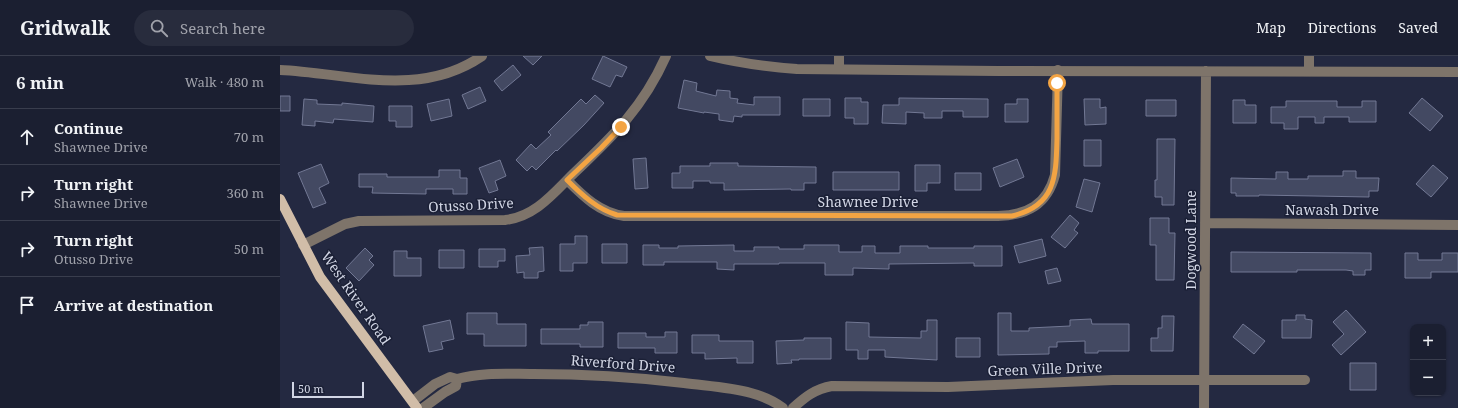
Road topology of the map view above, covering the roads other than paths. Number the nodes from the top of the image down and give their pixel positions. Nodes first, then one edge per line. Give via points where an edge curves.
1 (482, 56) edge
2 (666, 56) edge
3 (710, 56) edge
4 (839, 56) edge
5 (1309, 56) edge
6 (839, 69) junction
7 (280, 70) edge
8 (1058, 70) junction
9 (1206, 71) junction
10 (1309, 71) junction
11 (1458, 72) edge
12 (567, 180) junction
13 (280, 199) edge
14 (1205, 223) junction
15 (1458, 224) edge
16 (303, 245) junction
17 (457, 379) junction
18 (1204, 380) junction
19 (1305, 380) dead end
20 (415, 405) edge
21 (423, 408) edge
22 (783, 408) edge
23 (793, 408) edge
24 (1204, 408) edge

1 - 7 street via 451,72 396,82
2 - 12 street, Otusso Drive via 651,86 630,116
3 - 6 street via 768,67
4 - 6 street
5 - 10 street
6 - 8 street
8 - 9 street
8 - 12 street, Shawnee Drive via 1055,175 1045,196 1034,207 1020,214 624,216 601,209
9 - 10 street
9 - 14 street, Dogwood Lane
10 - 11 street
12 - 16 street, Otusso Drive via 533,211 512,219 361,221 345,224
13 - 16 main road, West River Road
14 - 15 street, Nawash Drive
14 - 18 street, Dogwood Lane
16 - 20 main road, West River Road via 320,277
17 - 20 street, Riverford Drive via 450,377 435,384
17 - 21 street via 456,386
17 - 22 street, Riverford Drive via 470,375 490,374 613,376 729,388 764,397
18 - 19 street, Green Ville Drive
18 - 23 street, Green Ville Drive via 1113,380 948,387 832,386 809,394
18 - 24 street, Dogwood Lane

